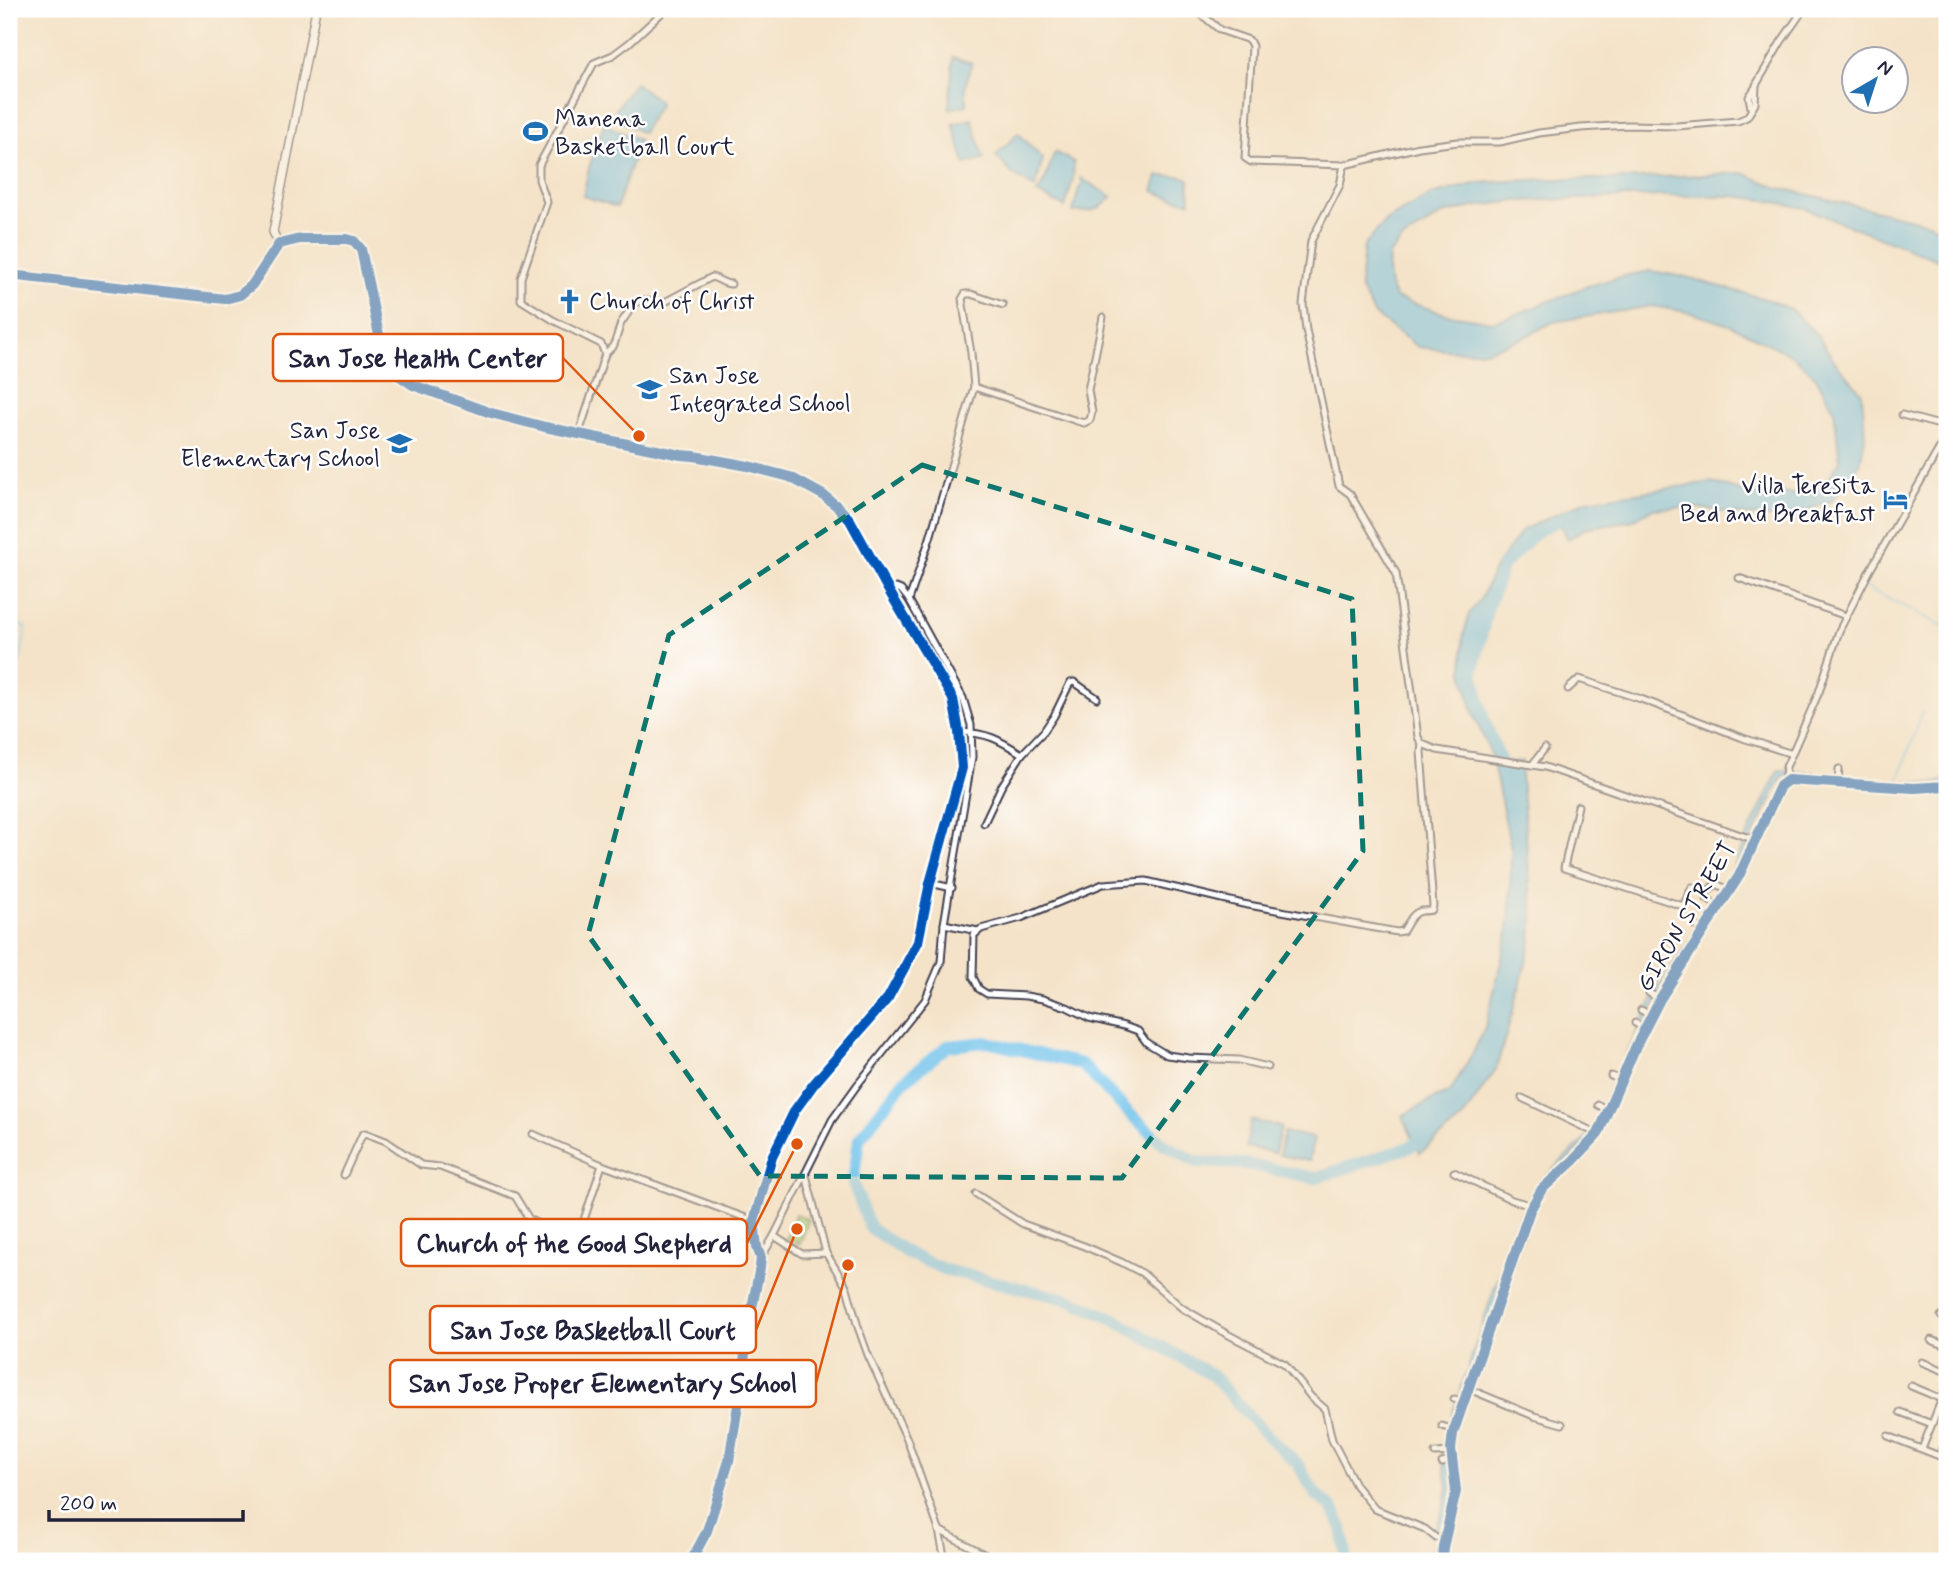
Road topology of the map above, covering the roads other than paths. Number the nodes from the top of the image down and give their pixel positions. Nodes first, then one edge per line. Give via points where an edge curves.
1 (316, 9) edge
2 (666, 9) edge
3 (1195, 9) edge
4 (1804, 9) edge
5 (1344, 165) junction
6 (279, 244) junction
7 (9, 275) edge
8 (731, 285) dead end
9 (1003, 305) dead end
10 (1103, 317) dead end
11 (425, 352) dead end
12 (604, 354) junction
13 (413, 385) junction
14 (974, 387) junction
15 (1902, 415) dead end
16 (1947, 425) edge
17 (579, 433) junction
18 (1947, 435) edge
19 (1739, 578) dead end
20 (889, 591) junction
21 (909, 600) junction
22 (1846, 616) junction
23 (1568, 689) dead end
24 (1097, 698) dead end
25 (959, 732) junction
26 (971, 732) junction
27 (1422, 744) junction
28 (1545, 748) dead end
29 (1023, 754) junction
30 (1792, 754) junction
31 (1532, 765) junction
32 (1839, 769) dead end
33 (1784, 778) junction
34 (1838, 779) junction
35 (1947, 786) edge
36 (1577, 806) dead end
37 (984, 823) dead end
38 (1752, 839) junction
39 (930, 883) junction
40 (952, 888) junction
41 (1727, 889) junction
42 (1707, 899) dead end
43 (1718, 906) junction
44 (944, 924) junction
45 (1694, 925) dead end
46 (1703, 929) junction
47 (978, 931) junction
48 (1648, 993) dead end
49 (1659, 999) junction
50 (1641, 1010) dead end
51 (1651, 1015) junction
52 (1635, 1023) dead end
53 (1644, 1028) junction
54 (1627, 1042) dead end
55 (1635, 1046) junction
56 (1623, 1051) dead end
57 (1632, 1054) junction
58 (1268, 1067) dead end
59 (1611, 1076) dead end
60 (1620, 1080) junction
61 (1522, 1098) dead end
62 (1598, 1105) dead end
63 (1607, 1109) junction
64 (1594, 1133) junction
65 (533, 1134) dead end
66 (602, 1166) junction
67 (1454, 1172) dead end
68 (806, 1173) junction
69 (344, 1175) dead end
70 (975, 1194) dead end
71 (1530, 1204) junction
72 (754, 1221) junction
73 (774, 1236) junction
74 (826, 1254) junction
75 (761, 1258) junction
76 (1931, 1340) dead end
77 (1947, 1346) edge
78 (1922, 1362) dead end
79 (1947, 1372) edge
80 (1911, 1386) dead end
81 (1947, 1386) edge
82 (1469, 1389) junction
83 (1454, 1399) dead end
84 (1942, 1399) junction
85 (1463, 1402) junction
86 (1899, 1412) dead end
87 (1562, 1423) dead end
88 (1932, 1424) junction
89 (1442, 1426) dead end
90 (1453, 1430) junction
91 (1888, 1436) dead end
92 (1947, 1437) edge
93 (1922, 1449) junction
94 (1438, 1453) dead end
95 (1449, 1453) junction
96 (1940, 1456) junction
97 (1947, 1459) edge
98 (1451, 1462) junction
99 (1442, 1463) dead end
100 (939, 1530) junction
101 (1441, 1539) junction
102 (691, 1561) edge
103 (945, 1561) edge
104 (997, 1561) edge
105 (1442, 1561) edge

1 - 6 street via 273,232
2 - 12 street via 613,55 594,63 539,164 547,202 520,278 521,300 601,344
3 - 5 street via 1220,30 1249,40 1252,46 1245,158 1251,162
4 - 5 street via 1756,85 1755,104 1738,121 1581,128 1500,142 1419,148
5 - 27 street via 1340,184 1311,241 1303,304 1306,330 1339,486 1350,494 1396,573
6 - 7 street via 252,285 240,296 225,299
6 - 13 street via 300,239 354,241 361,249 384,359 391,370
8 - 12 street via 712,277 662,304 637,301 621,323 614,345
9 - 14 street via 971,294 962,299
10 - 14 street via 1087,390 1090,420 1084,423
11 - 13 street via 423,370
12 - 17 street
13 - 17 street via 491,413
14 - 21 street
15 - 16 street
17 - 20 street via 790,477 823,495 850,520
18 - 22 street
19 - 22 street
20 - 21 street via 901,590
20 - 25 street via 953,699
21 - 26 street via 963,698
22 - 30 street
23 - 30 street via 1579,679
24 - 29 street via 1072,682 1044,731
25 - 26 street
25 - 39 street via 962,768
26 - 29 street via 1001,740
26 - 40 street via 972,758
27 - 31 street via 1455,754
27 - 47 street via 1433,906 1429,912 1416,913 1403,931 1243,904 1146,881 1104,884
28 - 31 street
29 - 37 street
30 - 33 street
31 - 38 street
32 - 34 street
33 - 34 street
33 - 38 street, GIRON STREET
34 - 35 street via 1914,788
36 - 41 street via 1564,868 1683,906 1692,887 1708,891 1716,884
38 - 41 street, GIRON STREET via 1739,876
39 - 40 street
39 - 72 street via 918,942 901,976 795,1110 772,1157
40 - 44 street
41 - 43 street, GIRON STREET
42 - 43 street
43 - 46 street, GIRON STREET
44 - 47 street
44 - 68 street via 941,962 925,1000 832,1120
45 - 46 street
46 - 49 street, GIRON STREET
47 - 58 street via 974,935 973,977 986,994 1044,999 1088,1018 1138,1031 1147,1043 1167,1055 1239,1060
48 - 49 street
49 - 51 street, GIRON STREET
50 - 51 street
51 - 53 street, GIRON STREET
52 - 53 street
53 - 55 street, GIRON STREET
54 - 55 street
55 - 57 street, GIRON STREET
56 - 57 street
57 - 60 street, GIRON STREET
59 - 60 street
60 - 63 street, GIRON STREET
61 - 64 street
62 - 63 street
63 - 64 street, GIRON STREET
64 - 71 street, GIRON STREET via 1573,1161 1545,1181
65 - 66 street
66 - 69 street via 579,1234 571,1238 529,1219 515,1196 440,1167 421,1165 365,1133
66 - 72 street
67 - 71 street
68 - 73 street
68 - 74 street
70 - 101 street via 1023,1224 1142,1273 1182,1308 1285,1364 1325,1409 1332,1440 1356,1486 1375,1509
71 - 82 street, GIRON STREET
72 - 75 street
73 - 74 street via 802,1254
73 - 75 street
74 - 100 street via 847,1288 858,1327 907,1439
75 - 102 street via 729,1461 707,1531
76 - 77 street
78 - 79 street
80 - 84 street
81 - 84 street
82 - 85 street, GIRON STREET
82 - 87 street
83 - 85 street
84 - 88 street
85 - 90 street, GIRON STREET
86 - 88 street
88 - 93 street
89 - 90 street
90 - 95 street, GIRON STREET
91 - 93 street
92 - 96 street
93 - 96 street
94 - 95 street
95 - 98 street, GIRON STREET
96 - 97 street
98 - 99 street
98 - 101 street, GIRON STREET via 1456,1491
100 - 103 street
100 - 104 street
101 - 105 street, GIRON STREET

